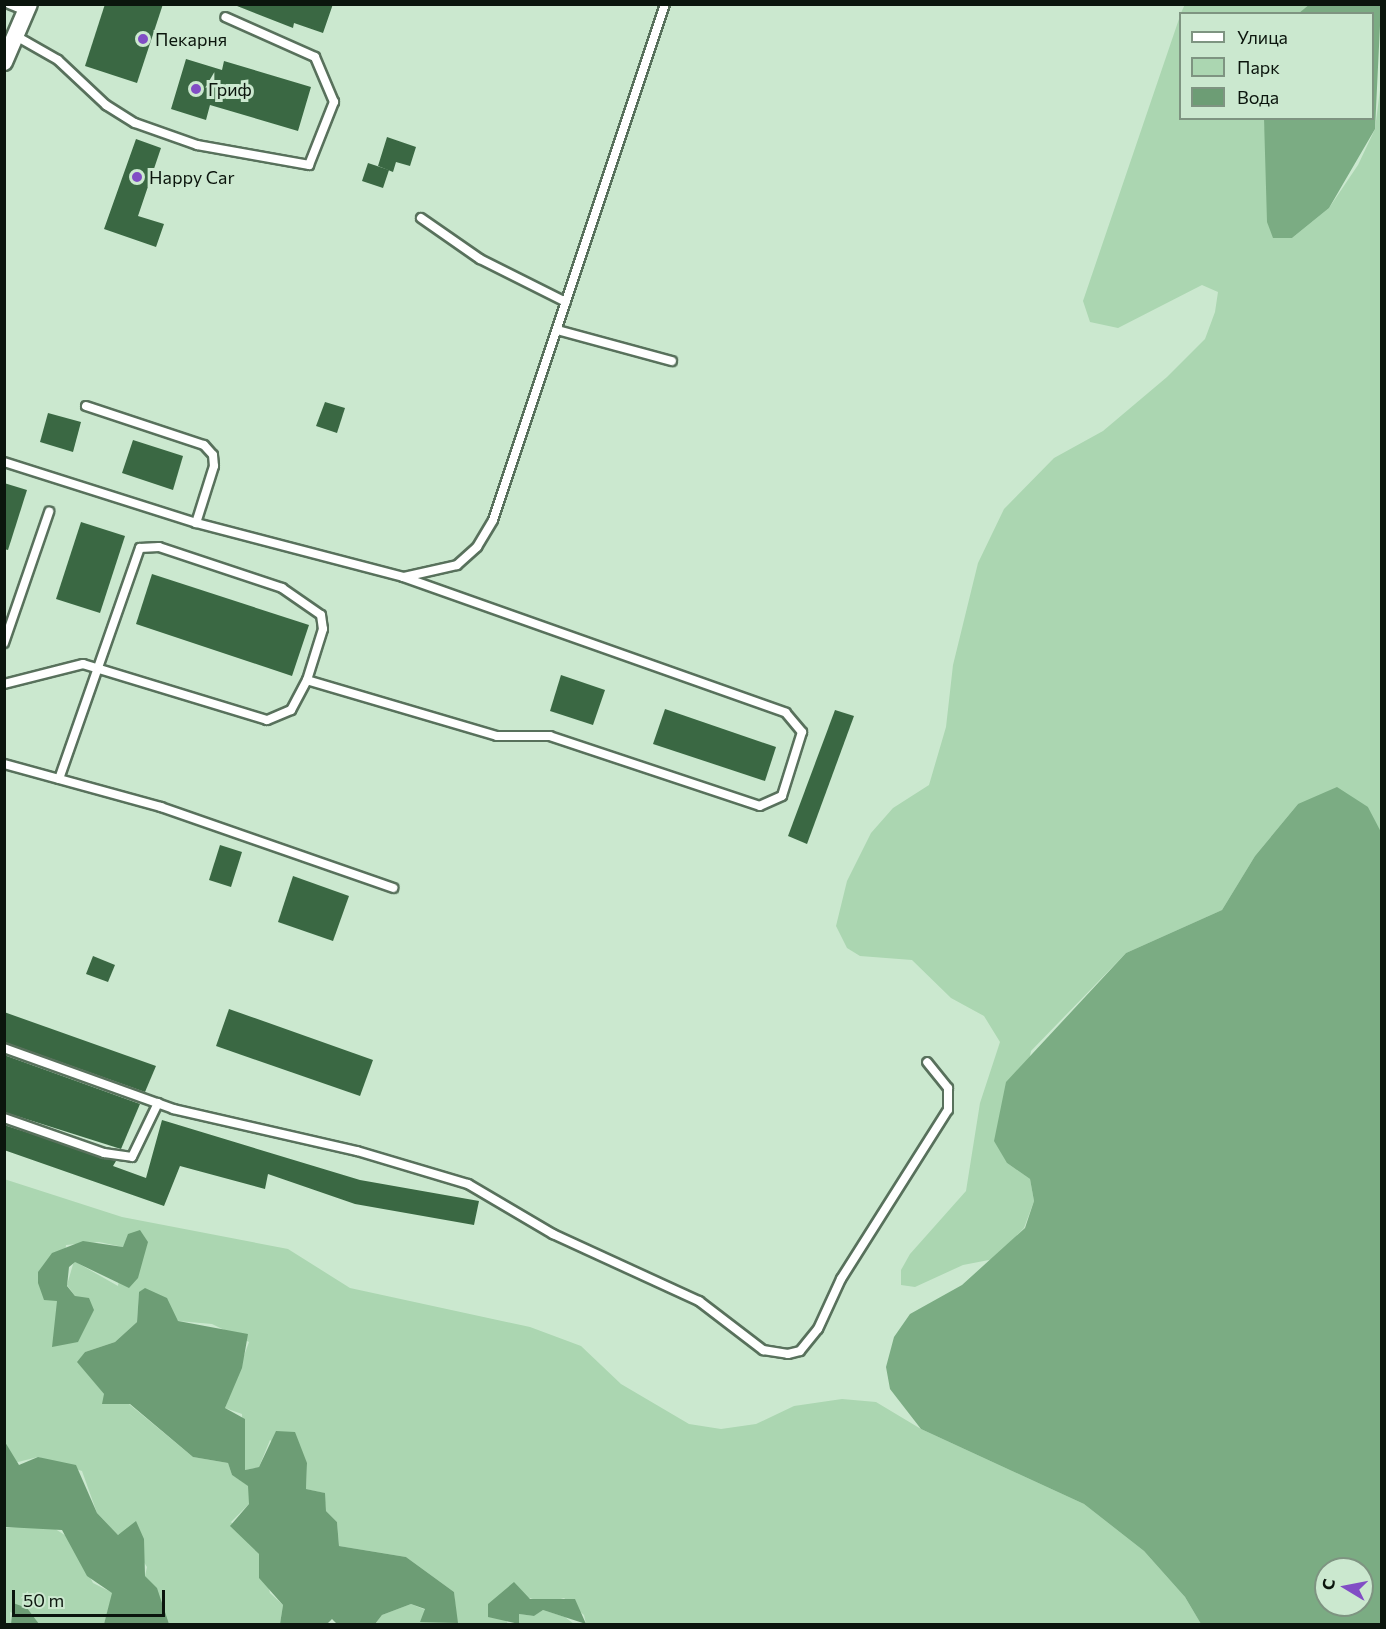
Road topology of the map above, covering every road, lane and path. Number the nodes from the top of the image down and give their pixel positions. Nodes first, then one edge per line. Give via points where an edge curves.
1 (9, 4) edge
2 (665, 4) edge
3 (28, 8) edge
4 (225, 16) dead end
5 (16, 36) junction
6 (4, 62) edge
7 (421, 218) dead end
8 (566, 302) junction
9 (557, 330) junction
10 (672, 362) dead end
11 (86, 406) dead end
12 (4, 462) edge
13 (49, 512) dead end
14 (196, 523) junction
15 (403, 578) junction
16 (4, 643) edge
17 (96, 666) junction
18 (307, 680) junction
19 (4, 684) edge
20 (4, 764) edge
21 (59, 779) junction
22 (393, 888) dead end
23 (4, 1048) edge
24 (927, 1062) dead end
25 (158, 1103) junction
26 (4, 1118) edge

1 - 3 lane
2 - 8 lane
3 - 5 street
4 - 5 lane via 315,57 334,102 309,165 197,145 135,123 106,105 58,60
5 - 6 street
7 - 8 lane via 480,259
8 - 9 lane
9 - 10 lane
9 - 15 lane via 485,537 457,565
11 - 14 lane via 204,446 213,455 214,466
12 - 14 lane
13 - 16 lane
14 - 15 lane
15 - 18 lane via 786,712 802,732 782,796 770,805 750,803 550,736 497,736
17 - 18 lane via 250,719 279,718 291,710
17 - 18 lane via 134,554 150,546 282,588 321,615 323,629
17 - 19 lane via 69,666
17 - 21 lane
20 - 21 lane
21 - 22 lane via 161,807
23 - 25 lane
24 - 25 lane via 948,1088 948,1110 841,1279 818,1329 800,1350 788,1354 764,1350 699,1301 554,1234 476,1187 357,1151
25 - 26 lane via 132,1157 104,1153

